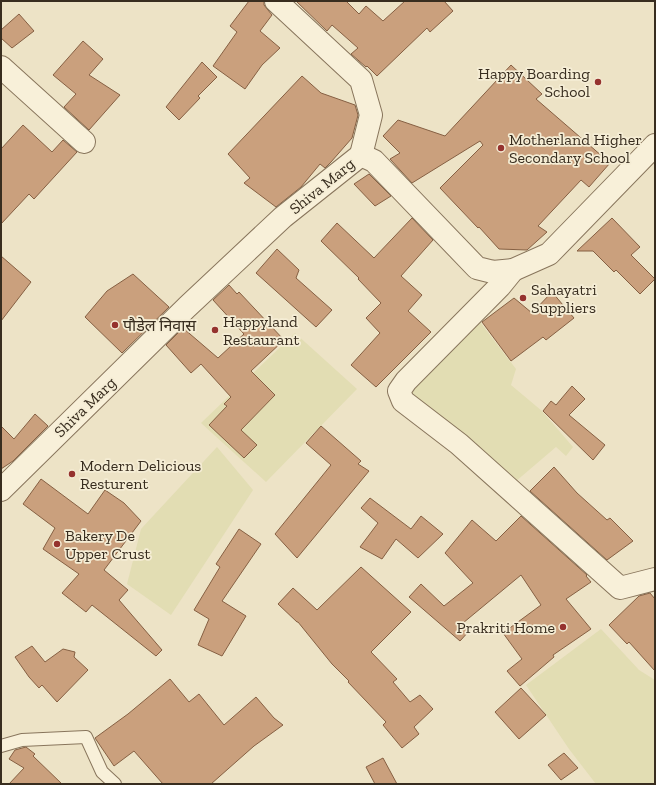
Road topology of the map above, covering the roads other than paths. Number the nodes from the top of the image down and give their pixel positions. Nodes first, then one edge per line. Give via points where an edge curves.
1 (276, 1) edge
2 (1, 67) edge
3 (84, 142) dead end
4 (655, 145) edge
5 (361, 155) junction
6 (513, 270) junction
7 (1, 490) edge
8 (655, 579) edge
9 (1, 746) edge
10 (114, 784) edge

1 - 5 street via 361,80 371,115
2 - 3 street
4 - 6 street, Shiva Marg via 549,254
5 - 6 street, Shiva Marg via 374,161 476,268 493,272
5 - 7 street, Shiva Marg via 283,217
6 - 8 street via 406,381 399,391 403,401 459,444 620,588
9 - 10 lane via 22,740 86,737 102,772

